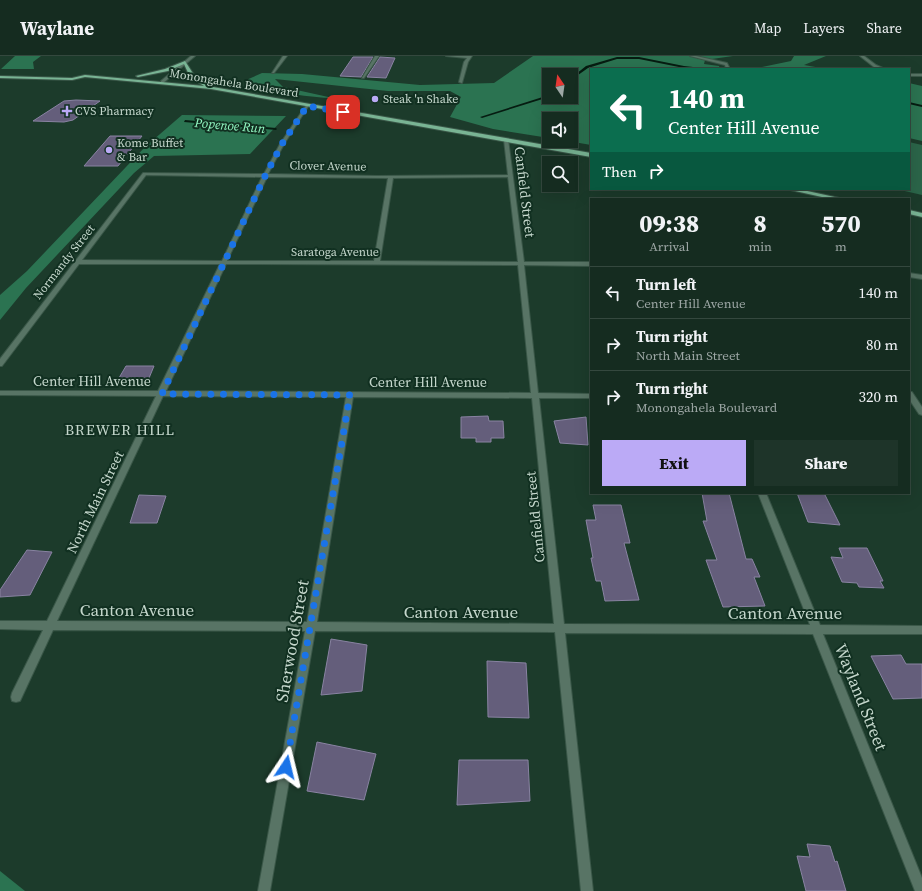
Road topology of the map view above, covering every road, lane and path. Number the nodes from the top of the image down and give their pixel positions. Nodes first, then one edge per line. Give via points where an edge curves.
1 (193, 56) edge
2 (285, 56) edge
3 (377, 56) edge
4 (448, 56) edge
5 (470, 56) edge
6 (692, 56) edge
7 (862, 56) edge
8 (186, 62) junction
9 (728, 68) edge
10 (880, 68) edge
11 (0, 72) edge
12 (15, 72) dead end
13 (273, 72) dead end
14 (74, 73) dead end
15 (910, 75) edge
16 (922, 75) edge
17 (85, 76) junction
18 (0, 77) edge
19 (364, 77) dead end
20 (125, 78) junction
21 (162, 82) junction
22 (461, 82) dead end
23 (211, 88) junction
24 (307, 106) junction
25 (506, 140) junction
26 (590, 155) edge
27 (145, 174) joint
28 (265, 176) junction
29 (511, 176) junction
30 (391, 177) junction
31 (804, 190) edge
32 (837, 198) edge
33 (910, 212) edge
34 (922, 215) edge
35 (78, 262) junction
36 (225, 263) junction
37 (377, 263) junction
38 (521, 264) junction
39 (590, 264) edge
40 (910, 275) edge
41 (922, 278) edge
42 (0, 364) edge
43 (0, 393) edge
44 (162, 394) junction
45 (350, 395) junction
46 (535, 395) junction
47 (590, 396) edge
48 (910, 396) edge
49 (922, 397) edge
50 (922, 412) edge
51 (762, 494) edge
52 (0, 625) edge
53 (50, 625) junction
54 (312, 627) junction
55 (559, 628) junction
56 (817, 630) junction
57 (922, 630) edge
58 (16, 697) dead end
59 (264, 891) edge
60 (587, 891) edge
61 (921, 891) edge

1 - 8 street
2 - 13 street
3 - 19 street
4 - 5 street
5 - 22 street
6 - 9 street via 726,64
7 - 10 street
8 - 20 main road via 157,73
8 - 21 street
8 - 23 main road via 192,76
11 - 12 main road
14 - 17 main road, Monongahela Boulevard
15 - 16 street
17 - 18 main road, Monongahela Boulevard via 72,79
17 - 20 main road, Monongahela Boulevard
20 - 21 main road, Monongahela Boulevard
21 - 23 main road, Monongahela Boulevard
23 - 24 main road, Monongahela Boulevard
24 - 25 main road, Monongahela Boulevard
24 - 28 street, North Main Street
25 - 26 main road, Monongahela Boulevard
25 - 29 street, Canfield Street
27 - 28 street, Clover Avenue
27 - 35 street, Normandy Street
28 - 30 street, Clover Avenue
28 - 36 street, North Main Street
29 - 30 street, Clover Avenue
29 - 38 street, Canfield Street
30 - 37 street
31 - 32 main road
33 - 34 main road
35 - 36 street, Saratoga Avenue
35 - 42 street, Normandy Street
36 - 37 street, Saratoga Avenue
36 - 44 street, North Main Street
37 - 38 street, Saratoga Avenue
38 - 39 street, Saratoga Avenue
38 - 46 street, Canfield Street
40 - 41 street
43 - 44 street, Center Hill Avenue
44 - 45 street, Center Hill Avenue
44 - 53 street, North Main Street
45 - 46 street, Center Hill Avenue
45 - 54 street, Sherwood Street
46 - 47 street, Center Hill Avenue
46 - 55 street, Canfield Street
48 - 49 street
48 - 50 street
51 - 56 street, Wayland Street
52 - 53 street, Canton Avenue
53 - 54 street, Canton Avenue
53 - 58 street, North Main Street
54 - 55 street, Canton Avenue
54 - 59 street, Sherwood Street
55 - 56 street, Canton Avenue
55 - 60 street, Canfield Street
56 - 57 street, Canton Avenue
56 - 61 street, Wayland Street

